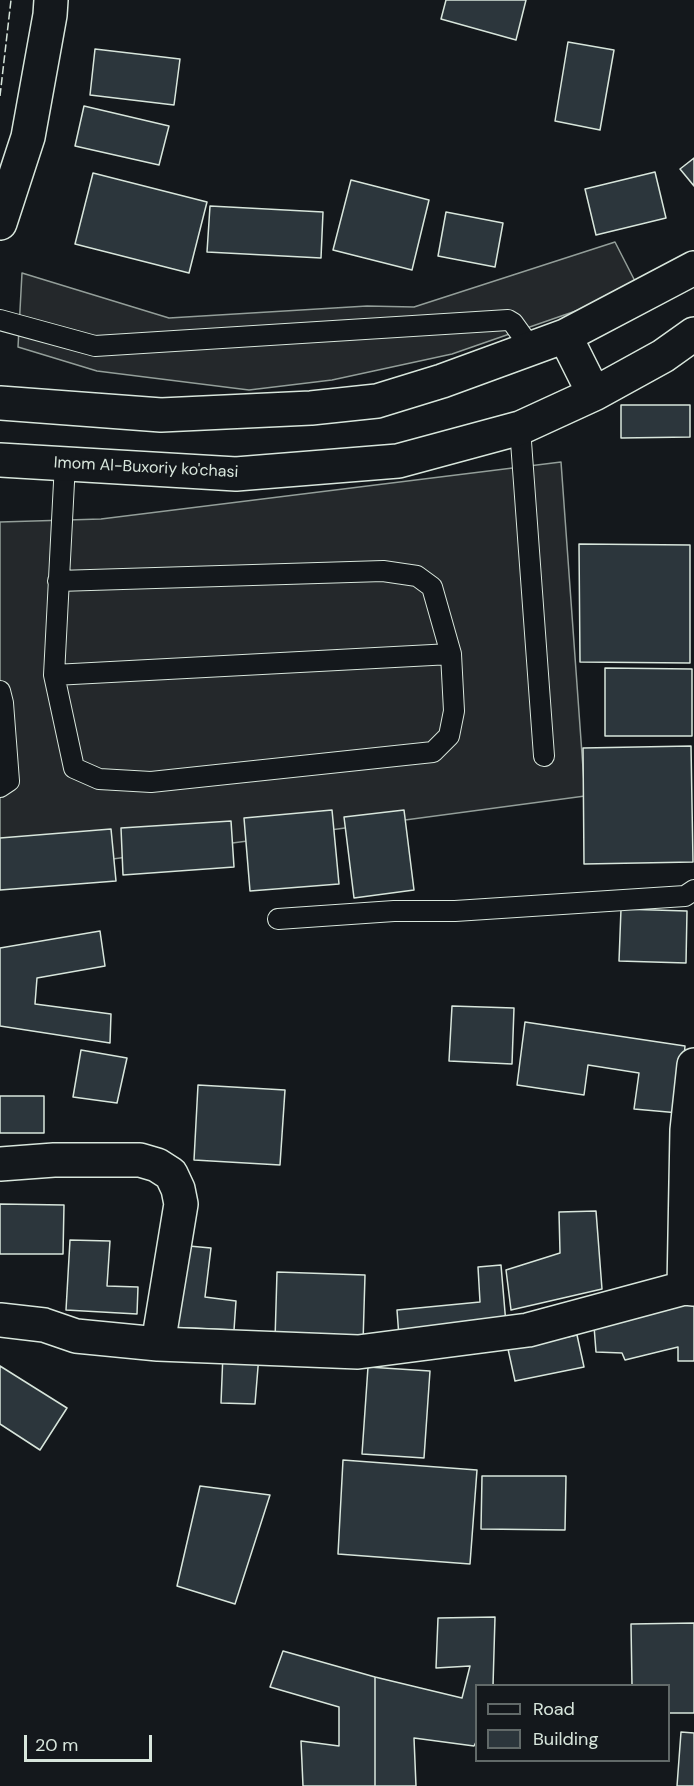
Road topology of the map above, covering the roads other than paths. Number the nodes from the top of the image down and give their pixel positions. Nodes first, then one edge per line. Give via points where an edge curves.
1 (51, 0) edge
2 (0, 223) edge
3 (694, 268) edge
4 (0, 320) edge
5 (694, 334) edge
6 (565, 336) junction
7 (531, 348) junction
8 (594, 394) junction
9 (0, 403) edge
10 (520, 428) junction
11 (0, 460) edge
12 (65, 463) junction
13 (58, 581) junction
14 (451, 654) junction
15 (54, 675) junction
16 (0, 691) edge
17 (544, 756) dead end
18 (0, 787) edge
19 (694, 890) edge
20 (278, 919) dead end
21 (694, 1065) edge
22 (0, 1164) edge
23 (689, 1288) edge
24 (0, 1320) edge
25 (158, 1344) junction

1 - 2 main road via 28,136
3 - 6 main road
4 - 7 lane via 95,346 508,320
5 - 8 main road, Imom Al-Buxoriy ko'chasi
6 - 7 main road
6 - 8 main road
7 - 9 main road via 377,401 322,407 161,416
8 - 10 main road, Imom Al-Buxoriy ko'chasi
10 - 12 main road, Imom Al-Buxoriy ko'chasi via 398,461 236,474
10 - 17 lane
11 - 12 main road, Imom Al-Buxoriy ko'chasi
12 - 13 lane
13 - 14 lane via 383,571 417,576 432,587
13 - 15 lane
14 - 15 lane
14 - 15 lane via 454,711 449,736 433,752 151,782 99,778 74,768
16 - 18 lane via 9,781
19 - 20 lane via 685,896
21 - 23 main road via 687,1130
22 - 25 main road via 140,1160 171,1174 181,1204
23 - 25 main road via 528,1330 358,1352
24 - 25 main road via 44,1324 76,1336

